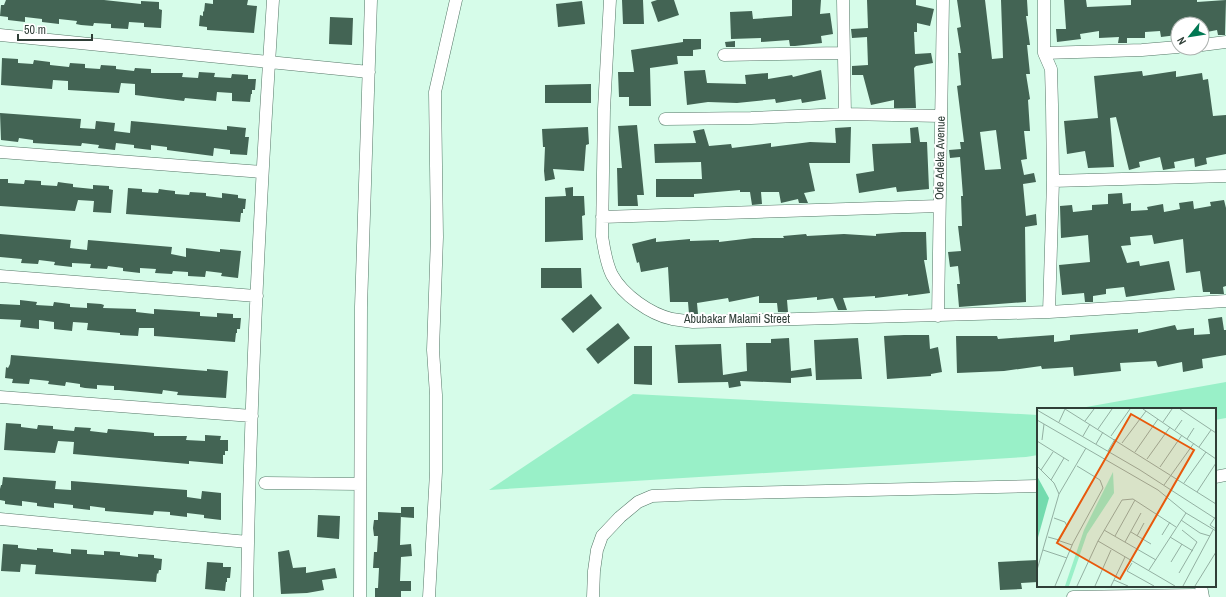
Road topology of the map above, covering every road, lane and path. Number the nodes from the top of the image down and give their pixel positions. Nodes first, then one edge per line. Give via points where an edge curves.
1 (273, 0) edge
2 (371, 0) edge
3 (456, 0) edge
4 (610, 0) edge
5 (843, 0) edge
6 (943, 0) edge
7 (1044, 0) edge
8 (0, 36) edge
9 (1226, 42) edge
10 (1210, 44) edge
11 (1170, 48) edge
12 (843, 53) junction
13 (1044, 53) junction
14 (724, 55) dead end
15 (269, 63) junction
16 (369, 72) junction
17 (845, 114) junction
18 (941, 116) junction
19 (665, 119) dead end
20 (0, 152) edge
21 (262, 172) junction
22 (1226, 176) edge
23 (1053, 182) junction
24 (939, 206) junction
25 (602, 217) junction
26 (0, 276) edge
27 (257, 296) junction
28 (1226, 301) edge
29 (1049, 312) junction
30 (938, 316) junction
31 (0, 397) edge
32 (252, 416) junction
33 (1226, 475) edge
34 (1216, 476) edge
35 (265, 483) dead end
36 (360, 484) junction
37 (1037, 486) edge
38 (0, 519) edge
39 (248, 542) junction
40 (1201, 587) edge
41 (247, 597) edge
42 (360, 597) edge
43 (429, 597) edge
44 (593, 597) edge
45 (1073, 597) edge
46 (1197, 597) edge
47 (1203, 597) edge

1 - 15 street
2 - 16 street
3 - 43 street via 435,92 437,237 433,350 436,472
4 - 25 street, Abubakar Malami Street
5 - 12 street
6 - 18 street, Ode Adeka Avenue
7 - 13 street
8 - 15 street
9 - 10 street
11 - 13 street
12 - 14 street
12 - 17 street
13 - 23 street via 1051,69
15 - 16 street
15 - 21 street
16 - 36 street via 361,307
17 - 18 street
17 - 19 street
18 - 24 street, Ode Adeka Avenue
20 - 21 street
21 - 27 street
22 - 23 street
23 - 29 street
24 - 25 street
24 - 30 street, Ode Adeka Avenue
25 - 30 street, Abubakar Malami Street via 605,257 612,276 640,304 670,318 693,322
26 - 27 street
27 - 32 street
28 - 29 street, Abubakar Malami Street
29 - 30 street, Abubakar Malami Street
31 - 32 street
32 - 39 street
33 - 34 street
35 - 36 street
36 - 42 street
37 - 44 street via 652,496 638,502 602,536 597,550
38 - 39 street
39 - 41 street
40 - 47 street
45 - 46 street

